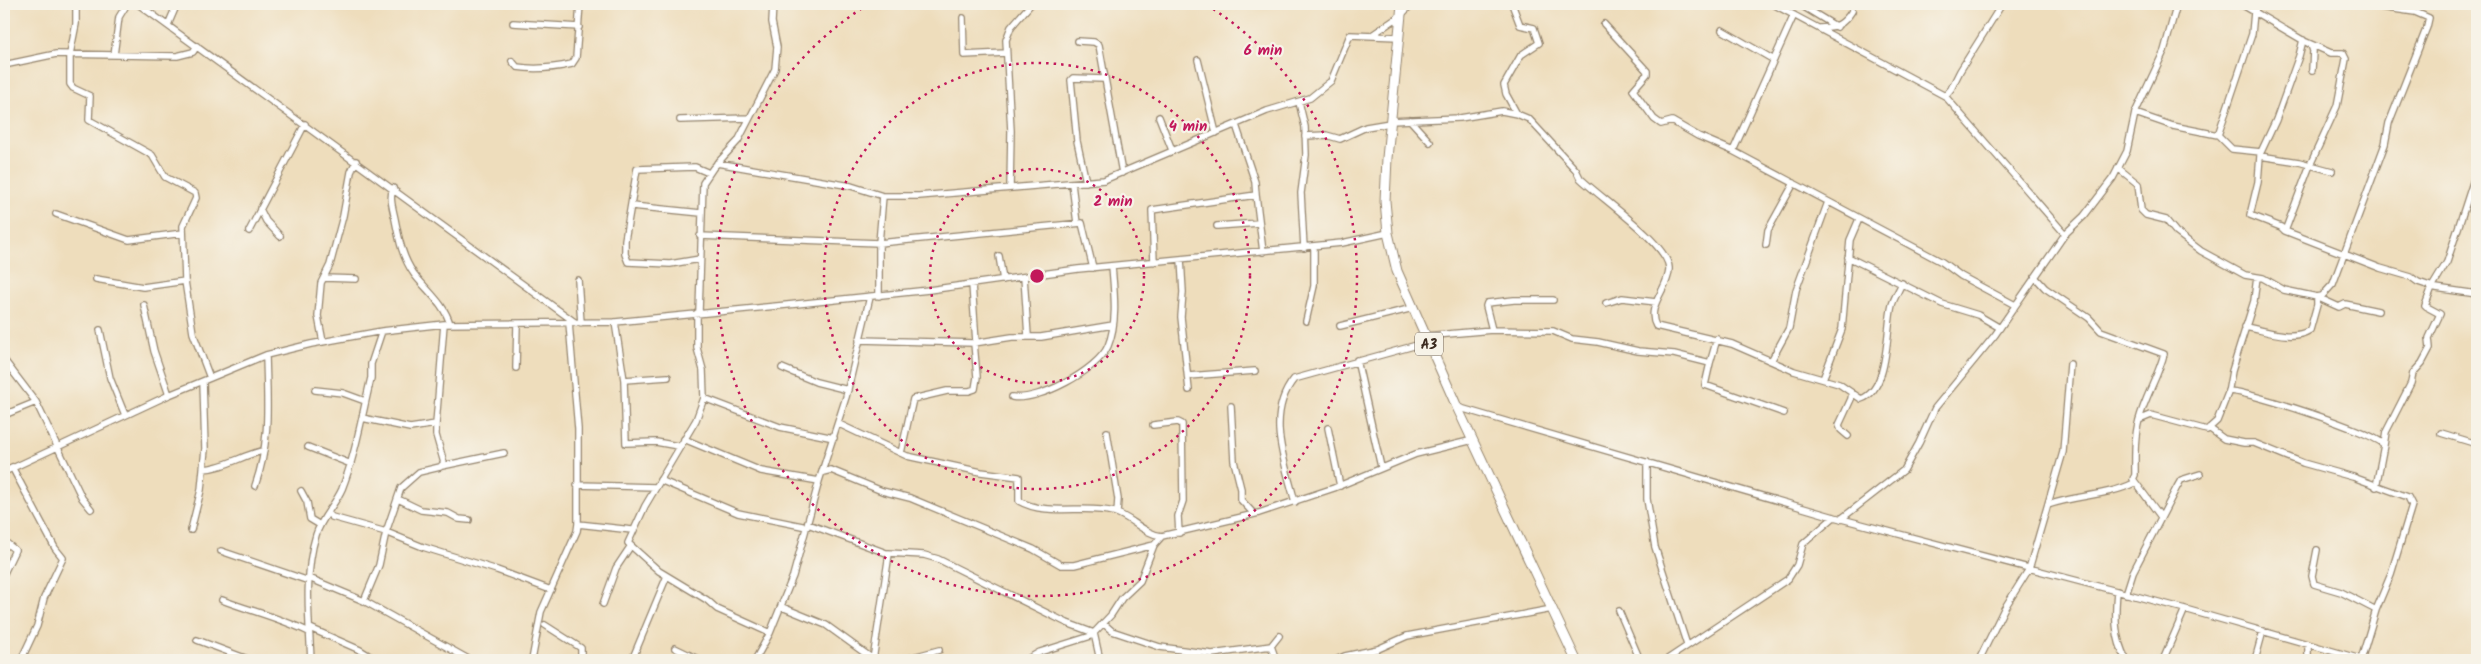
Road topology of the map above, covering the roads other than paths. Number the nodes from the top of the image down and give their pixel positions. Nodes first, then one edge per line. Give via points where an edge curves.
1 (76, 4) edge
2 (127, 4) edge
3 (138, 4) edge
4 (177, 4) edge
5 (580, 4) edge
6 (772, 4) edge
7 (1031, 4) edge
8 (1402, 4) edge
9 (1412, 4) edge
10 (1512, 4) edge
11 (1773, 4) edge
12 (1799, 4) edge
13 (2002, 4) edge
14 (2178, 4) edge
15 (2241, 4) edge
16 (2258, 4) edge
17 (2359, 4) edge
18 (1852, 11) dead end
19 (2254, 12) junction
20 (1794, 15) junction
21 (1400, 16) junction
22 (963, 18) dead end
23 (513, 23) dead end
24 (1604, 24) dead end
25 (168, 25) junction
26 (579, 27) junction
27 (1837, 27) junction
28 (1818, 28) junction
29 (1722, 30) dead end
30 (1372, 35) junction
31 (1398, 37) junction
32 (1078, 41) dead end
33 (2305, 41) junction
34 (197, 46) junction
35 (1006, 53) junction
36 (70, 54) junction
37 (114, 55) junction
38 (1198, 60) dead end
39 (1774, 60) junction
40 (512, 61) dead end
41 (4, 65) edge
42 (2312, 70) dead end
43 (1104, 79) junction
44 (1945, 96) junction
45 (1299, 102) junction
46 (2135, 113) junction
47 (1517, 114) junction
48 (1159, 117) dead end
49 (749, 118) junction
50 (680, 120) dead end
51 (1410, 120) junction
52 (1390, 122) junction
53 (305, 124) junction
54 (1236, 124) junction
55 (1216, 133) junction
56 (2218, 135) junction
57 (1305, 136) junction
58 (1430, 142) dead end
59 (1172, 150) junction
60 (1733, 151) junction
61 (2260, 154) junction
62 (356, 162) junction
63 (718, 163) junction
64 (2310, 165) junction
65 (2118, 168) junction
66 (2477, 170) edge
67 (2332, 171) dead end
68 (709, 173) junction
69 (1122, 173) junction
70 (1086, 182) junction
71 (1794, 183) junction
72 (1072, 184) junction
73 (393, 188) junction
74 (1010, 188) junction
75 (1256, 195) junction
76 (883, 196) junction
77 (1828, 202) junction
78 (632, 206) junction
79 (260, 209) junction
80 (701, 213) junction
81 (56, 214) dead end
82 (1859, 219) junction
83 (1077, 223) junction
84 (1259, 223) junction
85 (1217, 226) dead end
86 (250, 231) dead end
87 (2285, 231) junction
88 (183, 232) junction
89 (1388, 233) junction
90 (2065, 234) junction
91 (280, 236) dead end
92 (700, 236) junction
93 (879, 243) junction
94 (1766, 245) dead end
95 (1314, 247) junction
96 (1304, 248) junction
97 (1263, 252) junction
98 (2343, 254) junction
99 (999, 256) dead end
100 (1848, 257) junction
101 (700, 259) junction
102 (1181, 259) junction
103 (1154, 262) junction
104 (1112, 266) junction
105 (1093, 268) junction
106 (1024, 277) junction
107 (2035, 277) junction
108 (2257, 277) junction
109 (324, 278) junction
110 (96, 279) dead end
111 (356, 279) dead end
112 (578, 280) dead end
113 (1003, 280) junction
114 (185, 281) junction
115 (1902, 283) junction
116 (972, 284) junction
117 (2432, 287) junction
118 (2477, 294) edge
119 (870, 296) junction
120 (879, 296) junction
121 (2317, 297) junction
122 (1553, 300) dead end
123 (1656, 302) junction
124 (1606, 303) dead end
125 (2016, 304) junction
126 (144, 305) dead end
127 (1413, 308) junction
128 (2378, 311) dead end
129 (698, 313) junction
130 (1306, 321) dead end
131 (615, 322) junction
132 (569, 323) junction
133 (579, 323) junction
134 (447, 324) junction
135 (517, 324) junction
136 (1113, 325) junction
137 (1340, 326) dead end
138 (2245, 327) junction
139 (2000, 328) junction
140 (100, 330) dead end
141 (1492, 330) junction
142 (382, 331) junction
143 (1028, 336) junction
144 (1427, 339) junction
145 (1717, 339) junction
146 (859, 340) junction
147 (323, 342) junction
148 (975, 342) junction
149 (266, 355) junction
150 (4, 360) edge
151 (1357, 360) junction
152 (1771, 361) junction
153 (1710, 363) junction
154 (2070, 364) dead end
155 (516, 368) dead end
156 (782, 368) dead end
157 (1255, 371) dead end
158 (1188, 376) junction
159 (668, 377) dead end
160 (210, 378) junction
161 (1823, 379) junction
162 (624, 380) junction
163 (203, 381) junction
164 (315, 390) dead end
165 (848, 390) junction
166 (1189, 390) dead end
167 (2228, 391) junction
168 (169, 395) junction
169 (1012, 397) dead end
170 (1853, 397) junction
171 (704, 398) junction
172 (366, 401) junction
173 (36, 402) junction
174 (1231, 406) dead end
175 (1457, 407) junction
176 (1784, 413) dead end
177 (4, 415) edge
178 (125, 415) junction
179 (362, 418) junction
180 (2139, 420) junction
181 (436, 424) junction
182 (839, 424) junction
183 (1154, 425) dead end
184 (1328, 428) dead end
185 (2209, 428) junction
186 (1108, 432) dead end
187 (2441, 433) dead end
188 (1848, 436) dead end
189 (834, 438) junction
190 (684, 439) junction
191 (1473, 440) junction
192 (2477, 444) edge
193 (58, 445) junction
194 (2384, 445) junction
195 (678, 446) junction
196 (308, 447) dead end
197 (262, 451) junction
198 (504, 453) dead end
199 (901, 453) junction
200 (1647, 462) junction
201 (826, 463) junction
202 (351, 464) junction
203 (442, 466) junction
204 (12, 467) junction
205 (1381, 467) junction
206 (203, 469) junction
207 (831, 470) junction
208 (4, 472) edge
209 (823, 472) junction
210 (2200, 474) dead end
211 (660, 480) junction
212 (819, 480) junction
213 (2134, 483) junction
214 (577, 485) junction
215 (255, 486) dead end
216 (1340, 486) junction
217 (656, 487) junction
218 (2376, 487) junction
219 (301, 491) dead end
220 (398, 499) junction
221 (1295, 502) junction
222 (2048, 505) junction
223 (90, 509) dead end
224 (328, 513) junction
225 (1117, 513) junction
226 (1254, 514) junction
227 (1834, 517) junction
228 (2161, 517) junction
229 (1841, 519) junction
230 (469, 520) dead end
231 (320, 524) junction
232 (578, 524) junction
233 (808, 525) junction
234 (191, 530) dead end
235 (632, 530) junction
236 (386, 532) junction
237 (1179, 533) junction
238 (1162, 536) junction
239 (4, 541) edge
240 (1154, 545) junction
241 (630, 546) junction
242 (2317, 550) dead end
243 (221, 551) dead end
244 (888, 552) junction
245 (2029, 569) junction
246 (4, 573) edge
247 (667, 576) junction
248 (309, 580) junction
249 (552, 590) junction
250 (2117, 592) junction
251 (2126, 594) junction
252 (222, 600) dead end
253 (364, 601) junction
254 (603, 604) dead end
255 (782, 607) junction
256 (1552, 609) junction
257 (2185, 609) junction
258 (2376, 610) junction
259 (1620, 611) dead end
260 (1103, 623) junction
261 (545, 625) dead end
262 (310, 630) junction
263 (2263, 631) junction
264 (770, 633) junction
265 (1094, 633) junction
266 (1280, 636) dead end
267 (197, 640) dead end
268 (2308, 644) junction
269 (1687, 645) junction
270 (1271, 646) junction
271 (675, 648) dead end
272 (939, 650) dead end
273 (2167, 653) junction
274 (22, 658) edge
275 (2126, 659) edge
276 (31, 660) edge
277 (250, 660) edge
278 (311, 660) edge
279 (376, 660) edge
280 (470, 660) edge
281 (532, 660) edge
282 (581, 660) edge
283 (632, 660) edge
284 (700, 660) edge
285 (755, 660) edge
286 (873, 660) edge
287 (902, 660) edge
288 (1026, 660) edge
289 (1100, 660) edge
290 (1276, 660) edge
291 (1336, 660) edge
292 (1576, 660) edge
293 (1640, 660) edge
294 (1666, 660) edge
295 (1979, 660) edge
296 (2163, 660) edge
297 (2170, 660) edge
298 (2255, 660) edge
299 (2308, 660) edge
300 (2362, 660) edge

1 - 36 street
2 - 37 street via 119,17
3 - 25 street
4 - 25 street
5 - 26 street
6 - 49 street via 776,62
7 - 35 street via 1011,26
8 - 21 highway, A3
9 - 21 street
10 - 47 street via 1520,24 1534,28 1539,44 1521,55 1504,85
11 - 20 street
12 - 27 street
13 - 44 street
14 - 46 street via 2164,51
15 - 19 street
16 - 19 street
17 - 98 street via 2415,12 2429,18
18 - 27 street
19 - 33 street
19 - 56 street via 2252,34
20 - 28 street
20 - 39 street
21 - 30 street
21 - 31 highway, A3
22 - 35 street via 964,55
23 - 26 street
24 - 60 street via 1647,71 1633,90 1654,120 1661,124 1672,121
25 - 34 street
26 - 40 street via 576,58 572,64 517,67
27 - 28 street
28 - 44 street
29 - 39 street
30 - 31 street
30 - 45 street via 1348,37 1331,81 1310,98
31 - 52 highway, A3
32 - 43 street via 1094,42 1099,46
33 - 42 street via 2313,51
33 - 61 street
33 - 64 street via 2331,53 2342,53 2346,59 2337,106
34 - 37 street via 193,52 177,56
34 - 53 street
35 - 74 street via 1011,130
36 - 37 street
36 - 41 street
36 - 88 street via 70,84 90,96 89,120 152,155 165,177 195,194
38 - 55 street
39 - 60 street
43 - 69 street
43 - 70 street via 1071,80 1077,141
44 - 90 street
45 - 54 street
45 - 57 street
46 - 56 street via 2173,126
46 - 65 street via 2127,151
47 - 51 street via 1502,111 1460,118
47 - 123 street via 1529,118 1563,154 1586,185 1659,248 1669,270
48 - 59 street
49 - 50 street
49 - 63 street via 738,141
51 - 52 street
51 - 58 street
52 - 57 street via 1366,127 1340,139 1326,135
52 - 89 highway, A3 via 1385,201
53 - 62 street
53 - 79 street
54 - 55 street
54 - 75 street via 1255,182
55 - 59 street
56 - 61 street via 2232,149
57 - 96 street via 1301,193
59 - 69 street
60 - 71 street
61 - 64 street
61 - 87 street via 2258,182 2250,215
62 - 73 street
62 - 109 street
63 - 68 street
63 - 76 street via 851,186
64 - 67 street
64 - 87 street
65 - 90 street via 2084,216
65 - 108 street via 2138,184 2141,210 2146,215 2166,220 2201,251 2245,275
66 - 117 street via 2447,262
68 - 78 street via 695,167 637,169
68 - 80 street via 703,183
69 - 70 street
70 - 72 street
71 - 77 street
71 - 94 street via 1768,230
72 - 74 street
72 - 83 street
73 - 133 street
73 - 134 street via 393,211 404,256 415,275 440,303
74 - 76 street
75 - 84 street
75 - 103 street via 1152,210
76 - 93 street
77 - 82 street
77 - 152 street via 1796,290 1788,328
78 - 80 street
78 - 101 street via 625,240 628,262 670,264
79 - 86 street
79 - 91 street
80 - 92 street
81 - 88 street via 129,240
82 - 100 street via 1851,236
82 - 125 street
83 - 93 street
83 - 105 street via 1082,223
84 - 85 street
84 - 97 street
87 - 98 street
88 - 114 street
89 - 95 street via 1366,240
89 - 127 highway, A3 via 1397,271
90 - 107 street
92 - 93 street
92 - 101 street
93 - 120 street
95 - 96 street
95 - 130 street via 1314,286
96 - 97 street
97 - 102 street
98 - 117 street via 2411,276
98 - 121 street via 2333,284
99 - 113 street
100 - 115 street
100 - 161 street via 1842,329
101 - 129 street
102 - 103 street
102 - 158 street via 1181,317
103 - 104 street
104 - 105 street
104 - 136 street
105 - 106 street
106 - 113 street
106 - 143 street
107 - 125 street
107 - 180 street via 2102,331 2164,354
108 - 121 street via 2284,290
108 - 138 street via 2254,301
109 - 111 street
109 - 147 street via 318,316
110 - 114 street via 143,287
112 - 133 street
113 - 116 street
114 - 160 street via 193,333
115 - 139 street via 1945,305 1978,315
115 - 170 street via 1892,305 1880,375 1865,398
116 - 120 street
116 - 148 street
117 - 118 street
117 - 194 street via 2425,306 2440,314 2429,338 2430,348 2413,373 2386,432
119 - 120 street
119 - 129 street
119 - 146 street
121 - 128 street via 2339,307 2346,304
121 - 138 street via 2310,330 2305,333 2287,335
122 - 141 street via 1487,303
123 - 124 street via 1622,298
123 - 145 street via 1653,314 1656,326
125 - 139 street
126 - 168 street via 154,351
127 - 137 street
127 - 144 highway, A3
129 - 131 street
129 - 171 street via 696,348
131 - 133 street
131 - 162 street
132 - 133 street
132 - 135 street
132 - 214 street via 578,428
134 - 135 street
134 - 142 street
134 - 181 street
135 - 155 street
136 - 143 street via 1041,337
136 - 169 street via 1104,354 1058,389
138 - 167 street
139 - 229 street via 1935,408 1904,470
140 - 178 street via 110,378
141 - 144 street
141 - 153 street via 1553,331 1572,339 1674,354
142 - 147 street
142 - 172 street via 371,364
143 - 148 street
144 - 151 street
144 - 175 highway, A3
145 - 152 street
145 - 153 street
146 - 148 street
146 - 165 street
147 - 149 street
148 - 199 street via 975,389 969,392 946,391 913,399
149 - 160 street
149 - 197 street via 268,432
150 - 173 street
151 - 205 street
151 - 221 street via 1294,380 1283,395 1278,426
152 - 161 street
153 - 176 street via 1705,385
154 - 222 street via 2063,452
156 - 165 street via 816,382
157 - 158 street
158 - 166 street
159 - 162 street
160 - 163 street
161 - 170 street via 1839,384
162 - 195 street via 626,443 656,442
163 - 168 street
163 - 206 street
164 - 172 street via 343,393
165 - 182 street
167 - 185 street via 2217,421
167 - 194 street via 2278,402 2367,434
168 - 178 street
170 - 188 street via 1839,425
171 - 189 street via 780,428
171 - 190 street
172 - 179 street
173 - 177 street
173 - 193 street
174 - 226 street via 1234,461 1241,500
175 - 191 highway, A3
175 - 200 street
178 - 193 street
179 - 181 street via 410,428
179 - 202 street
180 - 185 street via 2151,415
180 - 213 street
181 - 203 street via 444,462
182 - 189 street
182 - 199 street
183 - 237 street via 1182,424 1183,501 1178,516
184 - 216 street
185 - 218 street via 2224,439 2254,443 2302,463
186 - 225 street via 1118,499
187 - 192 street
189 - 201 street
190 - 195 street
190 - 212 street via 761,471
191 - 205 street via 1416,454
191 - 256 highway, A3
193 - 204 street
193 - 223 street
194 - 218 street
195 - 211 street
196 - 202 street
197 - 206 street via 237,458 222,467
197 - 215 street via 261,470
198 - 203 street
199 - 225 street via 981,472 1019,477 1017,498 1028,505
200 - 227 street
200 - 269 street via 1646,499 1654,547
201 - 207 street
201 - 209 street
202 - 224 street
203 - 220 street via 419,472 406,481
204 - 208 street
204 - 274 street via 63,558
205 - 216 street
206 - 234 street
207 - 209 street
207 - 240 street via 882,491 910,498 1033,549 1061,565 1074,565
209 - 212 street
210 - 228 street via 2181,480
211 - 217 street
211 - 233 street via 738,513
212 - 233 street
213 - 222 street
213 - 228 street via 2145,492
214 - 217 street
214 - 232 street
216 - 221 street
217 - 235 street
218 - 258 street via 2408,497 2412,505 2391,574
219 - 231 street via 310,519
220 - 230 street via 421,510 448,513
220 - 236 street
221 - 226 street
222 - 245 street
224 - 231 street
224 - 236 street
225 - 238 street via 1152,534
226 - 237 street
227 - 229 street
227 - 269 street via 1803,544 1798,565 1788,579
228 - 251 street via 2133,572
229 - 245 street
231 - 248 street
232 - 235 street
232 - 249 street
233 - 244 street
233 - 255 street
235 - 241 street
236 - 249 street
236 - 253 street via 379,565
237 - 238 street
238 - 240 street
239 - 246 street via 15,550
240 - 260 street via 1140,581
241 - 247 street
241 - 254 street via 616,568
242 - 258 street via 2312,576 2314,584 2341,592
243 - 248 street
244 - 265 street via 938,559 1067,623
244 - 286 street
245 - 250 street
245 - 295 street
247 - 264 street via 717,609
247 - 283 street
248 - 253 street
248 - 262 street
249 - 281 street via 541,612
250 - 251 street
250 - 275 street via 2118,640
251 - 257 street
252 - 262 street
253 - 280 street
255 - 264 street
255 - 286 street via 826,625
256 - 291 street via 1407,636 1378,649
256 - 292 highway, A3
257 - 263 street
257 - 273 street
258 - 300 street
259 - 293 street
260 - 265 street
260 - 270 street via 1112,630 1160,646 1194,652 1226,653
261 - 282 street via 581,648
262 - 278 street
262 - 279 street
263 - 268 street
263 - 298 street
264 - 285 street
265 - 288 street via 1086,639 1040,652
265 - 289 street
266 - 270 street
267 - 277 street
268 - 299 street
268 - 300 street
269 - 294 street
270 - 290 street
271 - 284 street
272 - 287 street
273 - 296 street
273 - 297 street
274 - 276 street

